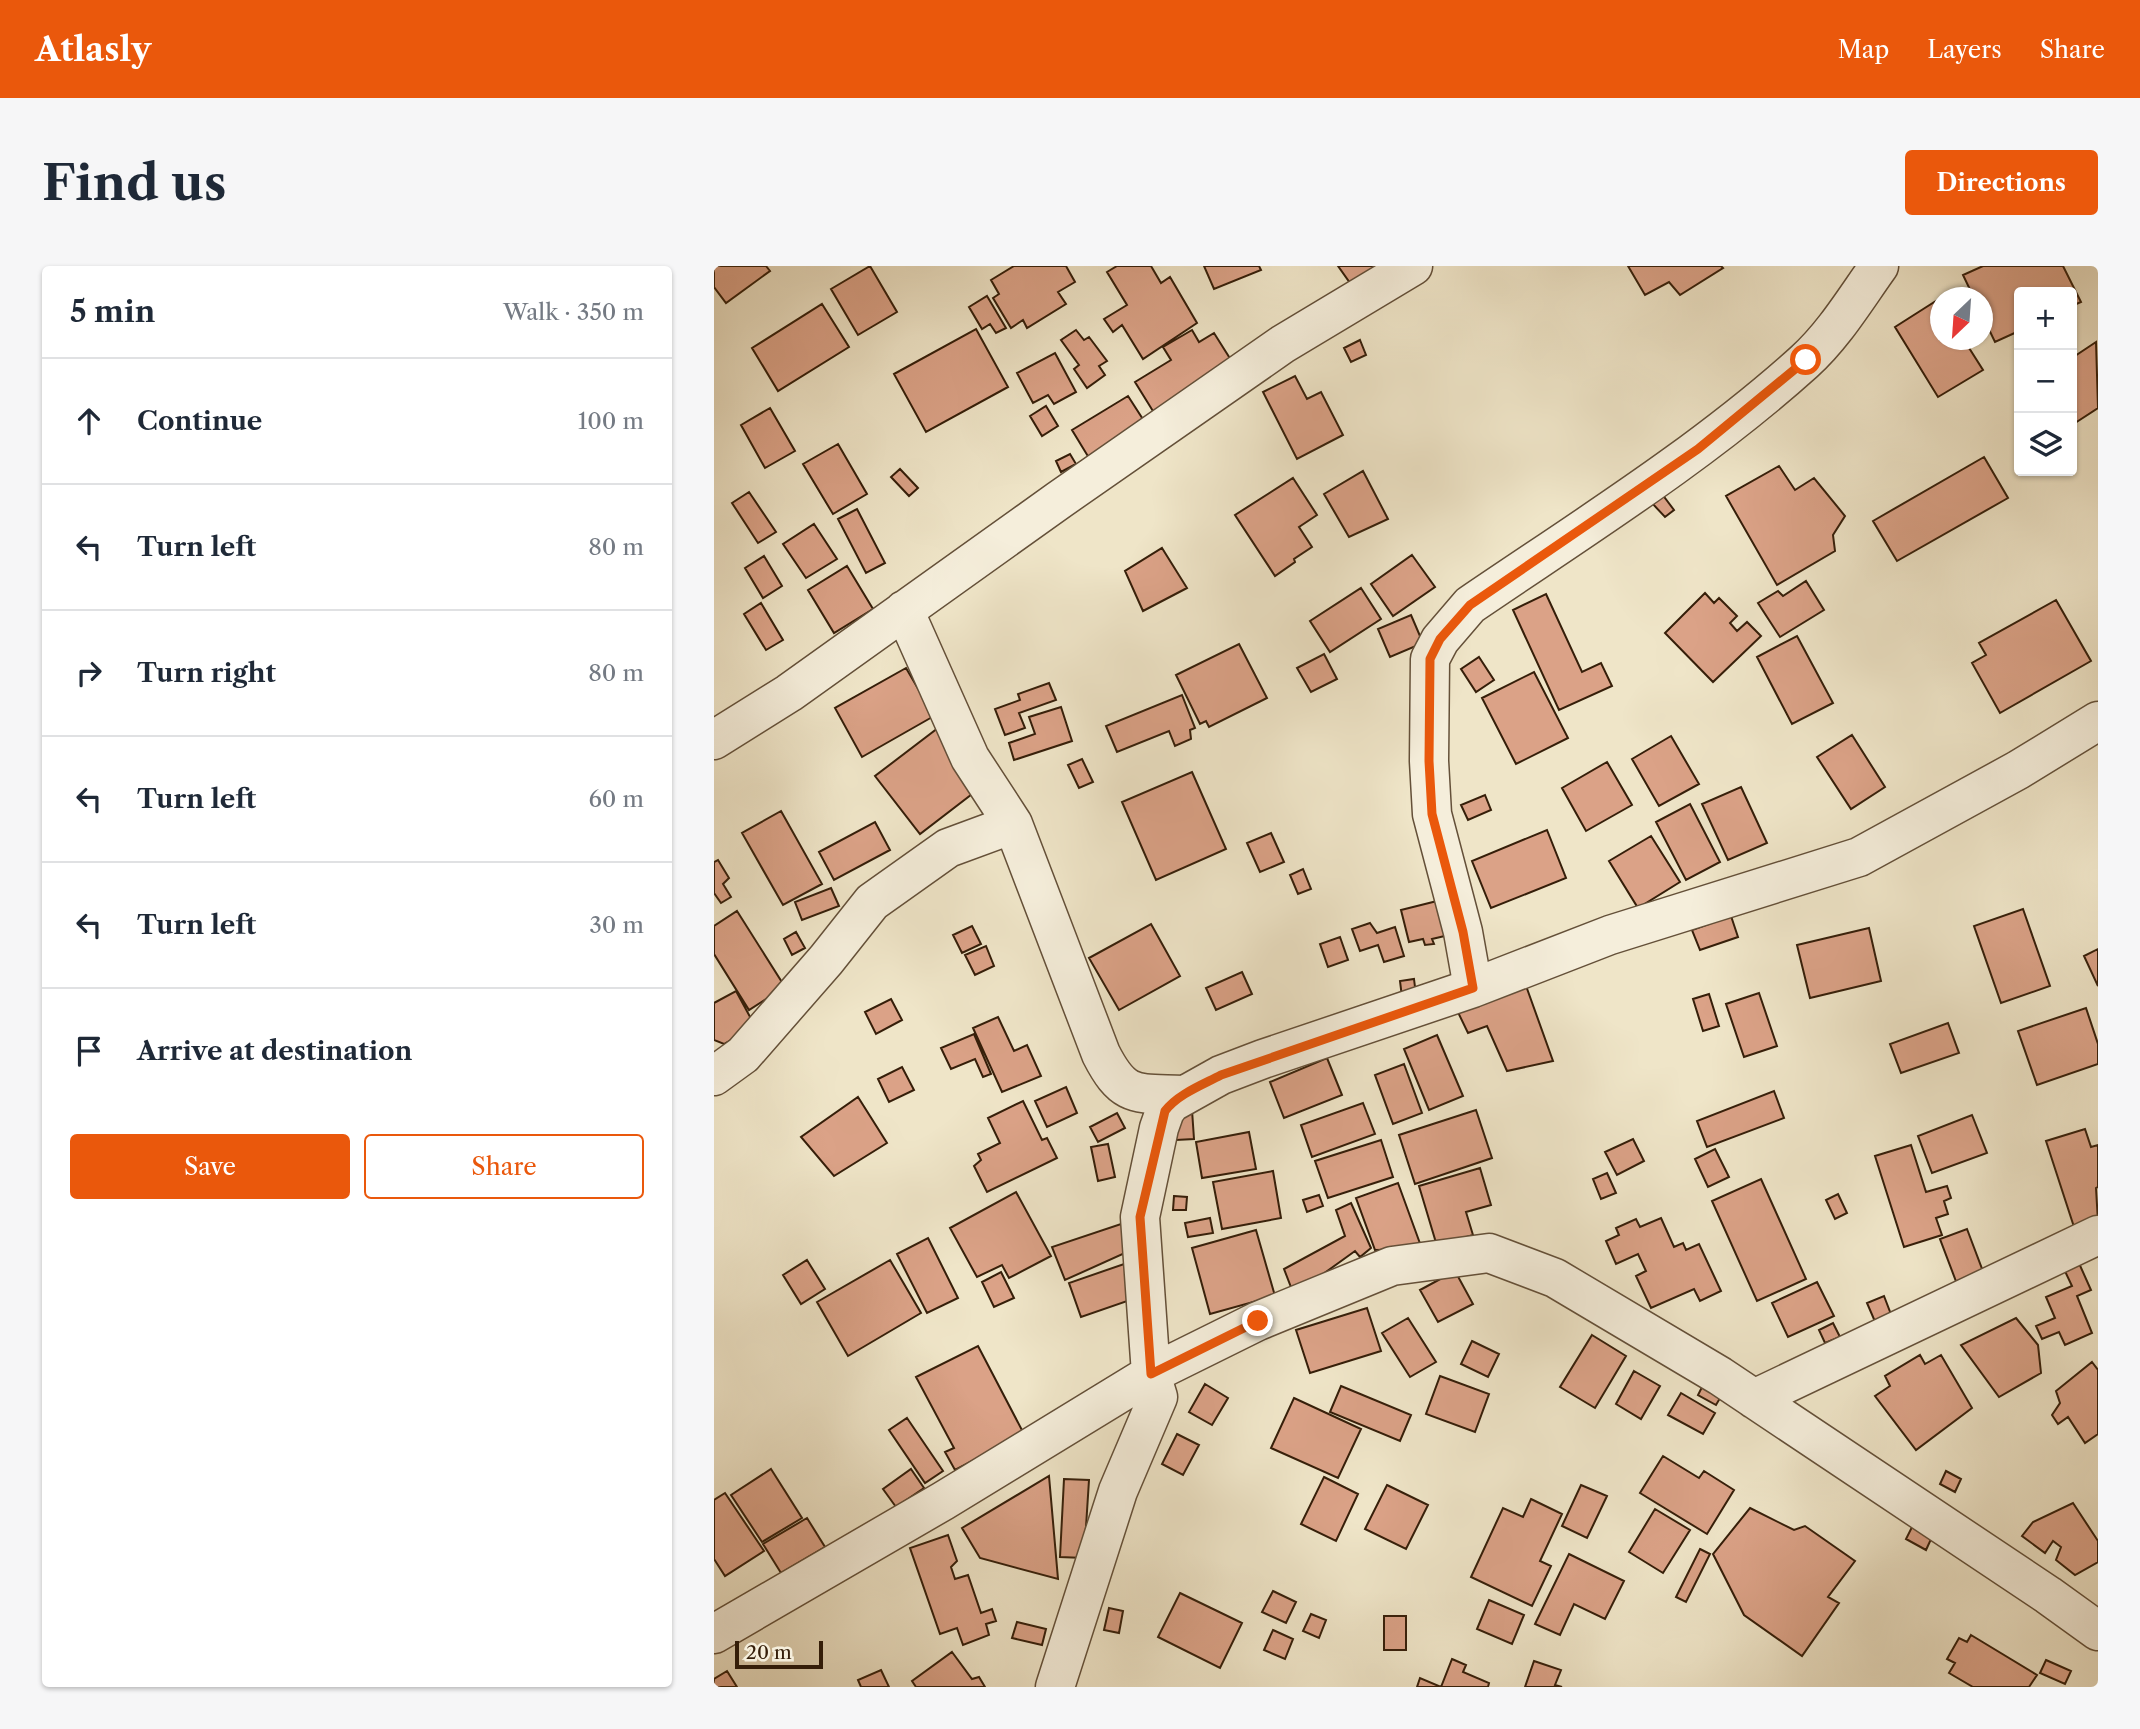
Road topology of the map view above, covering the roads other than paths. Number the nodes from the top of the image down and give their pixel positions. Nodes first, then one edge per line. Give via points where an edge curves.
1 (1413, 266) edge
2 (1880, 266) edge
3 (904, 610) junction
4 (2098, 721) edge
5 (714, 740) edge
6 (1013, 824) junction
7 (1473, 988) junction
8 (714, 1076) edge
9 (1183, 1095) junction
10 (2098, 1235) edge
11 (1151, 1374) junction
12 (1754, 1399) junction
13 (2098, 1632) edge
14 (714, 1634) edge
15 (1055, 1687) edge

1 - 3 street via 1283,344
2 - 7 street via 1806,360 1698,449 1470,605 1440,639 1430,659 1432,814
3 - 5 street via 789,693
3 - 6 street via 970,758
4 - 7 street via 1859,857 1610,936
6 - 8 street via 948,848 872,902 743,1055
6 - 9 street via 1113,1077 1126,1090
7 - 9 street via 1264,1059
9 - 11 street via 1165,1111 1140,1217
10 - 12 street
11 - 12 street via 1258,1321 1392,1266 1489,1253 1555,1278
11 - 14 street
11 - 15 street via 1158,1397 1118,1491
12 - 13 street

